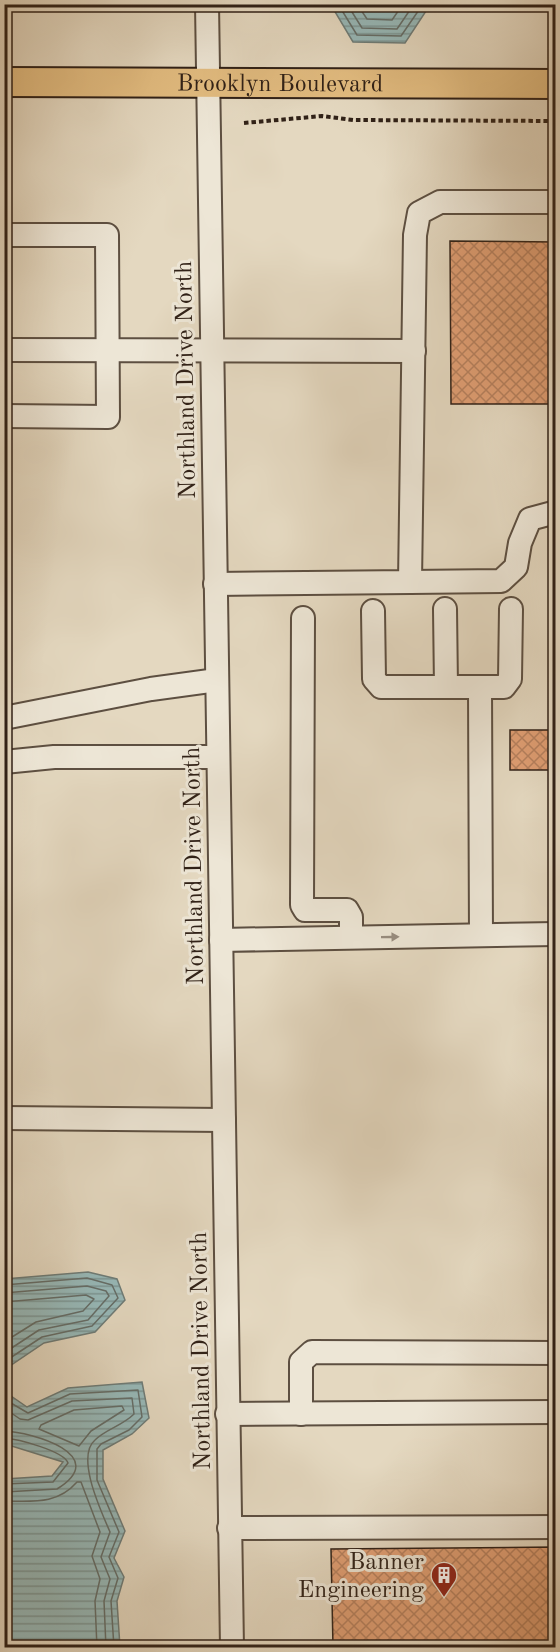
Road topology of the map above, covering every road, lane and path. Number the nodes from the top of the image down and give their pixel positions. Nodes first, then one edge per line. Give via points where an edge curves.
1 (207, 4) edge
2 (4, 82) edge
3 (207, 83) junction
4 (555, 84) edge
5 (555, 121) edge
6 (244, 123) dead end
7 (555, 202) edge
8 (4, 235) edge
9 (4, 350) edge
10 (109, 350) junction
11 (414, 351) junction
12 (211, 352) junction
13 (4, 416) edge
14 (555, 512) edge
15 (410, 582) junction
16 (215, 584) junction
17 (445, 609) dead end
18 (511, 609) dead end
19 (373, 611) dead end
20 (303, 618) dead end
21 (217, 681) junction
22 (446, 687) junction
23 (480, 687) junction
24 (4, 718) edge
25 (218, 757) junction
26 (4, 762) edge
27 (555, 934) edge
28 (481, 935) junction
29 (342, 937) junction
30 (221, 940) junction
31 (4, 1118) edge
32 (224, 1120) junction
33 (555, 1353) edge
34 (555, 1412) edge
35 (227, 1414) junction
36 (301, 1414) junction
37 (555, 1527) edge
38 (229, 1528) junction
39 (232, 1647) edge

1 - 3 street, Northland Drive North
2 - 3 main road, Brooklyn Boulevard
3 - 4 main road, Brooklyn Boulevard
3 - 12 street, Northland Drive North
5 - 6 path via 322,117
7 - 11 street via 441,202 419,213 415,235
8 - 10 street via 107,236
9 - 10 street
10 - 12 street
10 - 13 street via 108,417
11 - 12 street
11 - 15 street
12 - 16 street, Northland Drive North
14 - 15 street via 530,519 516,567 501,581
15 - 16 street
16 - 21 street, Northland Drive North
17 - 22 street
18 - 23 street via 510,679 504,687
19 - 22 street via 374,679 381,687
20 - 29 street via 302,905 305,910 347,910 351,916
21 - 24 street via 151,689
21 - 25 street, Northland Drive North
22 - 23 street
23 - 28 street
25 - 26 street via 54,757
25 - 30 street, Northland Drive North
27 - 28 street
29 -> 28 street
29 - 30 street
30 - 32 street, Northland Drive North
31 - 32 street
32 - 35 street, Northland Drive North
33 - 36 street via 312,1353 301,1362
34 - 36 street
35 - 36 street
35 - 38 street, Northland Drive North
37 - 38 street
38 - 39 street, Northland Drive North

